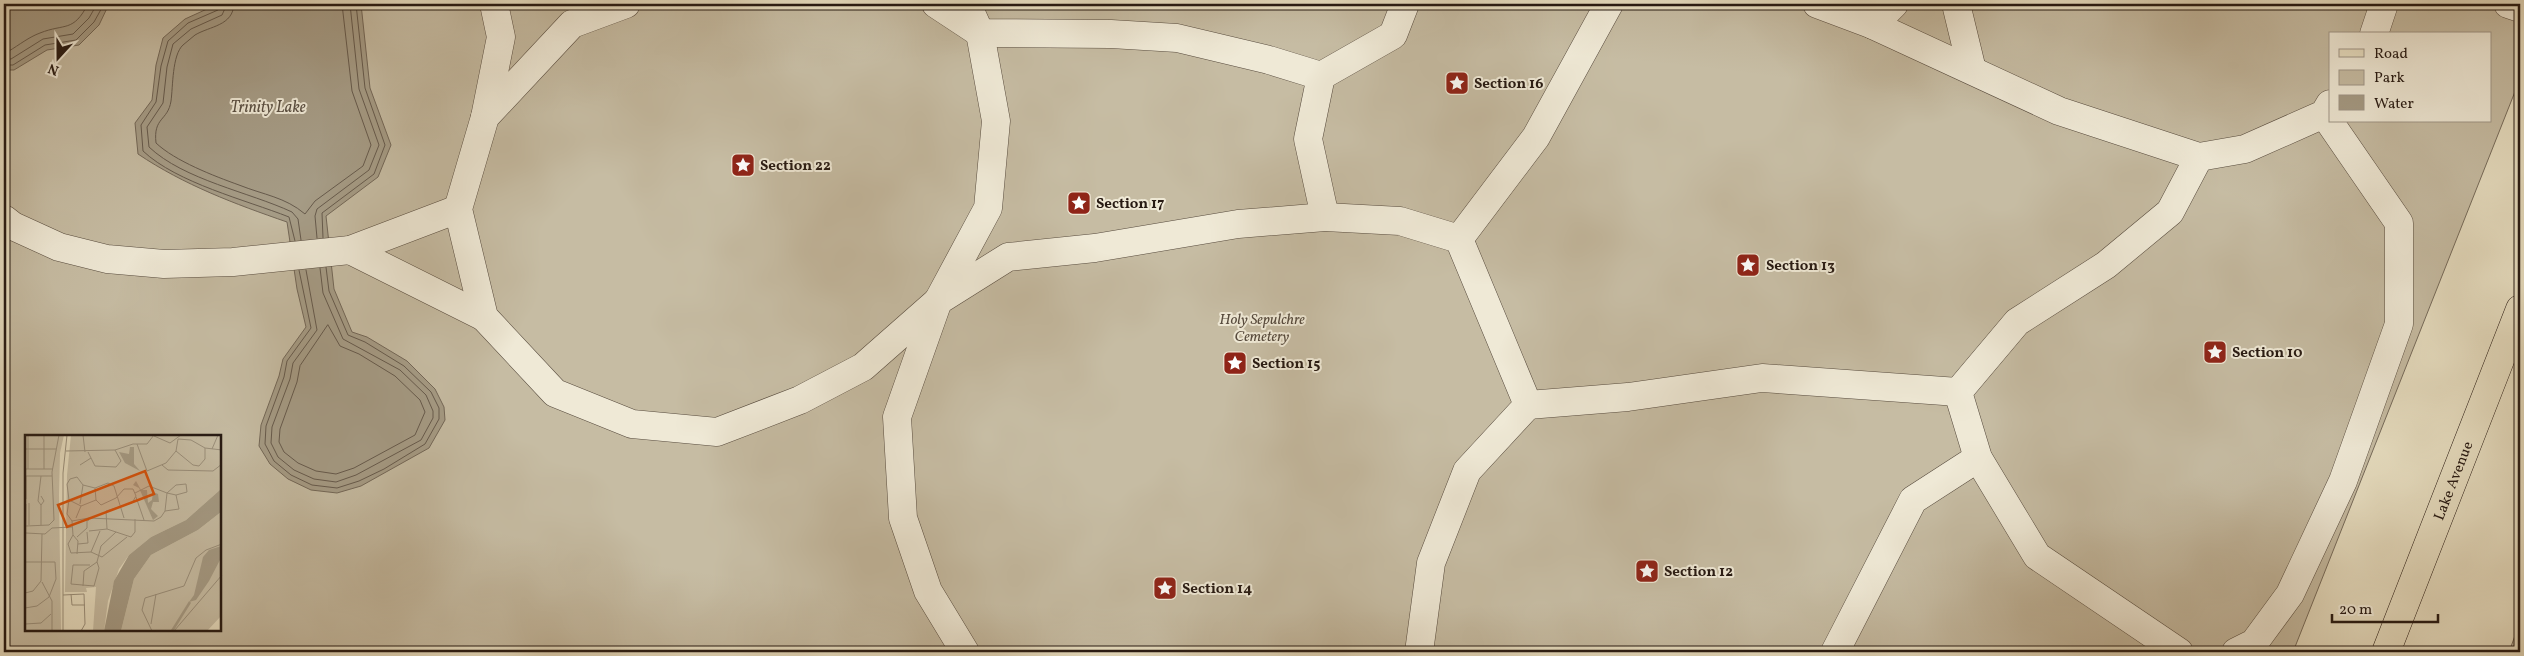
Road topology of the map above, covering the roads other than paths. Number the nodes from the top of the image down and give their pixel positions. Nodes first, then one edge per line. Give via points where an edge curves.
1 (494, 4) edge
2 (626, 4) edge
3 (936, 4) edge
4 (966, 4) edge
5 (1405, 4) edge
6 (1609, 4) edge
7 (1817, 4) edge
8 (1894, 4) edge
9 (1956, 4) edge
10 (2384, 4) edge
11 (2508, 4) edge
12 (2520, 8) edge
13 (1873, 25) junction
14 (2375, 32) edge
15 (980, 33) junction
16 (1972, 70) junction
17 (1321, 76) junction
18 (2327, 109) edge
19 (485, 117) junction
20 (2335, 122) edge
21 (2199, 157) junction
22 (458, 209) junction
23 (1325, 217) junction
24 (4, 219) edge
25 (1459, 239) junction
26 (350, 250) junction
27 (938, 301) junction
28 (2520, 309) edge
29 (484, 317) junction
30 (1958, 392) junction
31 (1528, 405) junction
32 (1978, 458) junction
33 (965, 652) edge
34 (1419, 652) edge
35 (1835, 652) edge
36 (2179, 652) edge
37 (2236, 652) edge
38 (2386, 652) edge

1 - 19 lane via 501,37
2 - 19 lane via 572,24
3 - 15 lane
4 - 15 lane
5 - 17 lane via 1393,35
6 - 25 lane via 1536,137
7 - 13 lane
8 - 13 lane
9 - 16 lane
10 - 14 lane
11 - 12 lane
13 - 16 lane
15 - 17 lane via 1177,38
15 - 27 lane via 996,121 988,208
16 - 21 lane via 2059,111
17 - 23 lane via 1308,140
18 - 21 lane via 2246,149
19 - 22 lane
20 - 37 lane via 2399,223 2399,324 2343,480 2290,594 2254,643
21 - 30 lane via 2170,212 2106,265 2017,322
22 - 26 lane
22 - 29 lane
23 - 25 lane via 1400,221
23 - 27 lane via 1238,224 1095,248 1008,257
24 - 26 lane via 59,247 107,259 164,264 233,262
25 - 31 lane
26 - 29 lane
27 - 29 lane via 864,367 800,400 717,432 632,424 555,393
27 - 33 lane via 897,417 903,518 928,591
28 - 38 main road, Lake Avenue
30 - 31 lane via 1762,378 1628,397
30 - 32 lane
31 - 34 lane via 1467,470 1432,563
32 - 35 lane via 1913,500
32 - 36 lane via 2037,556

